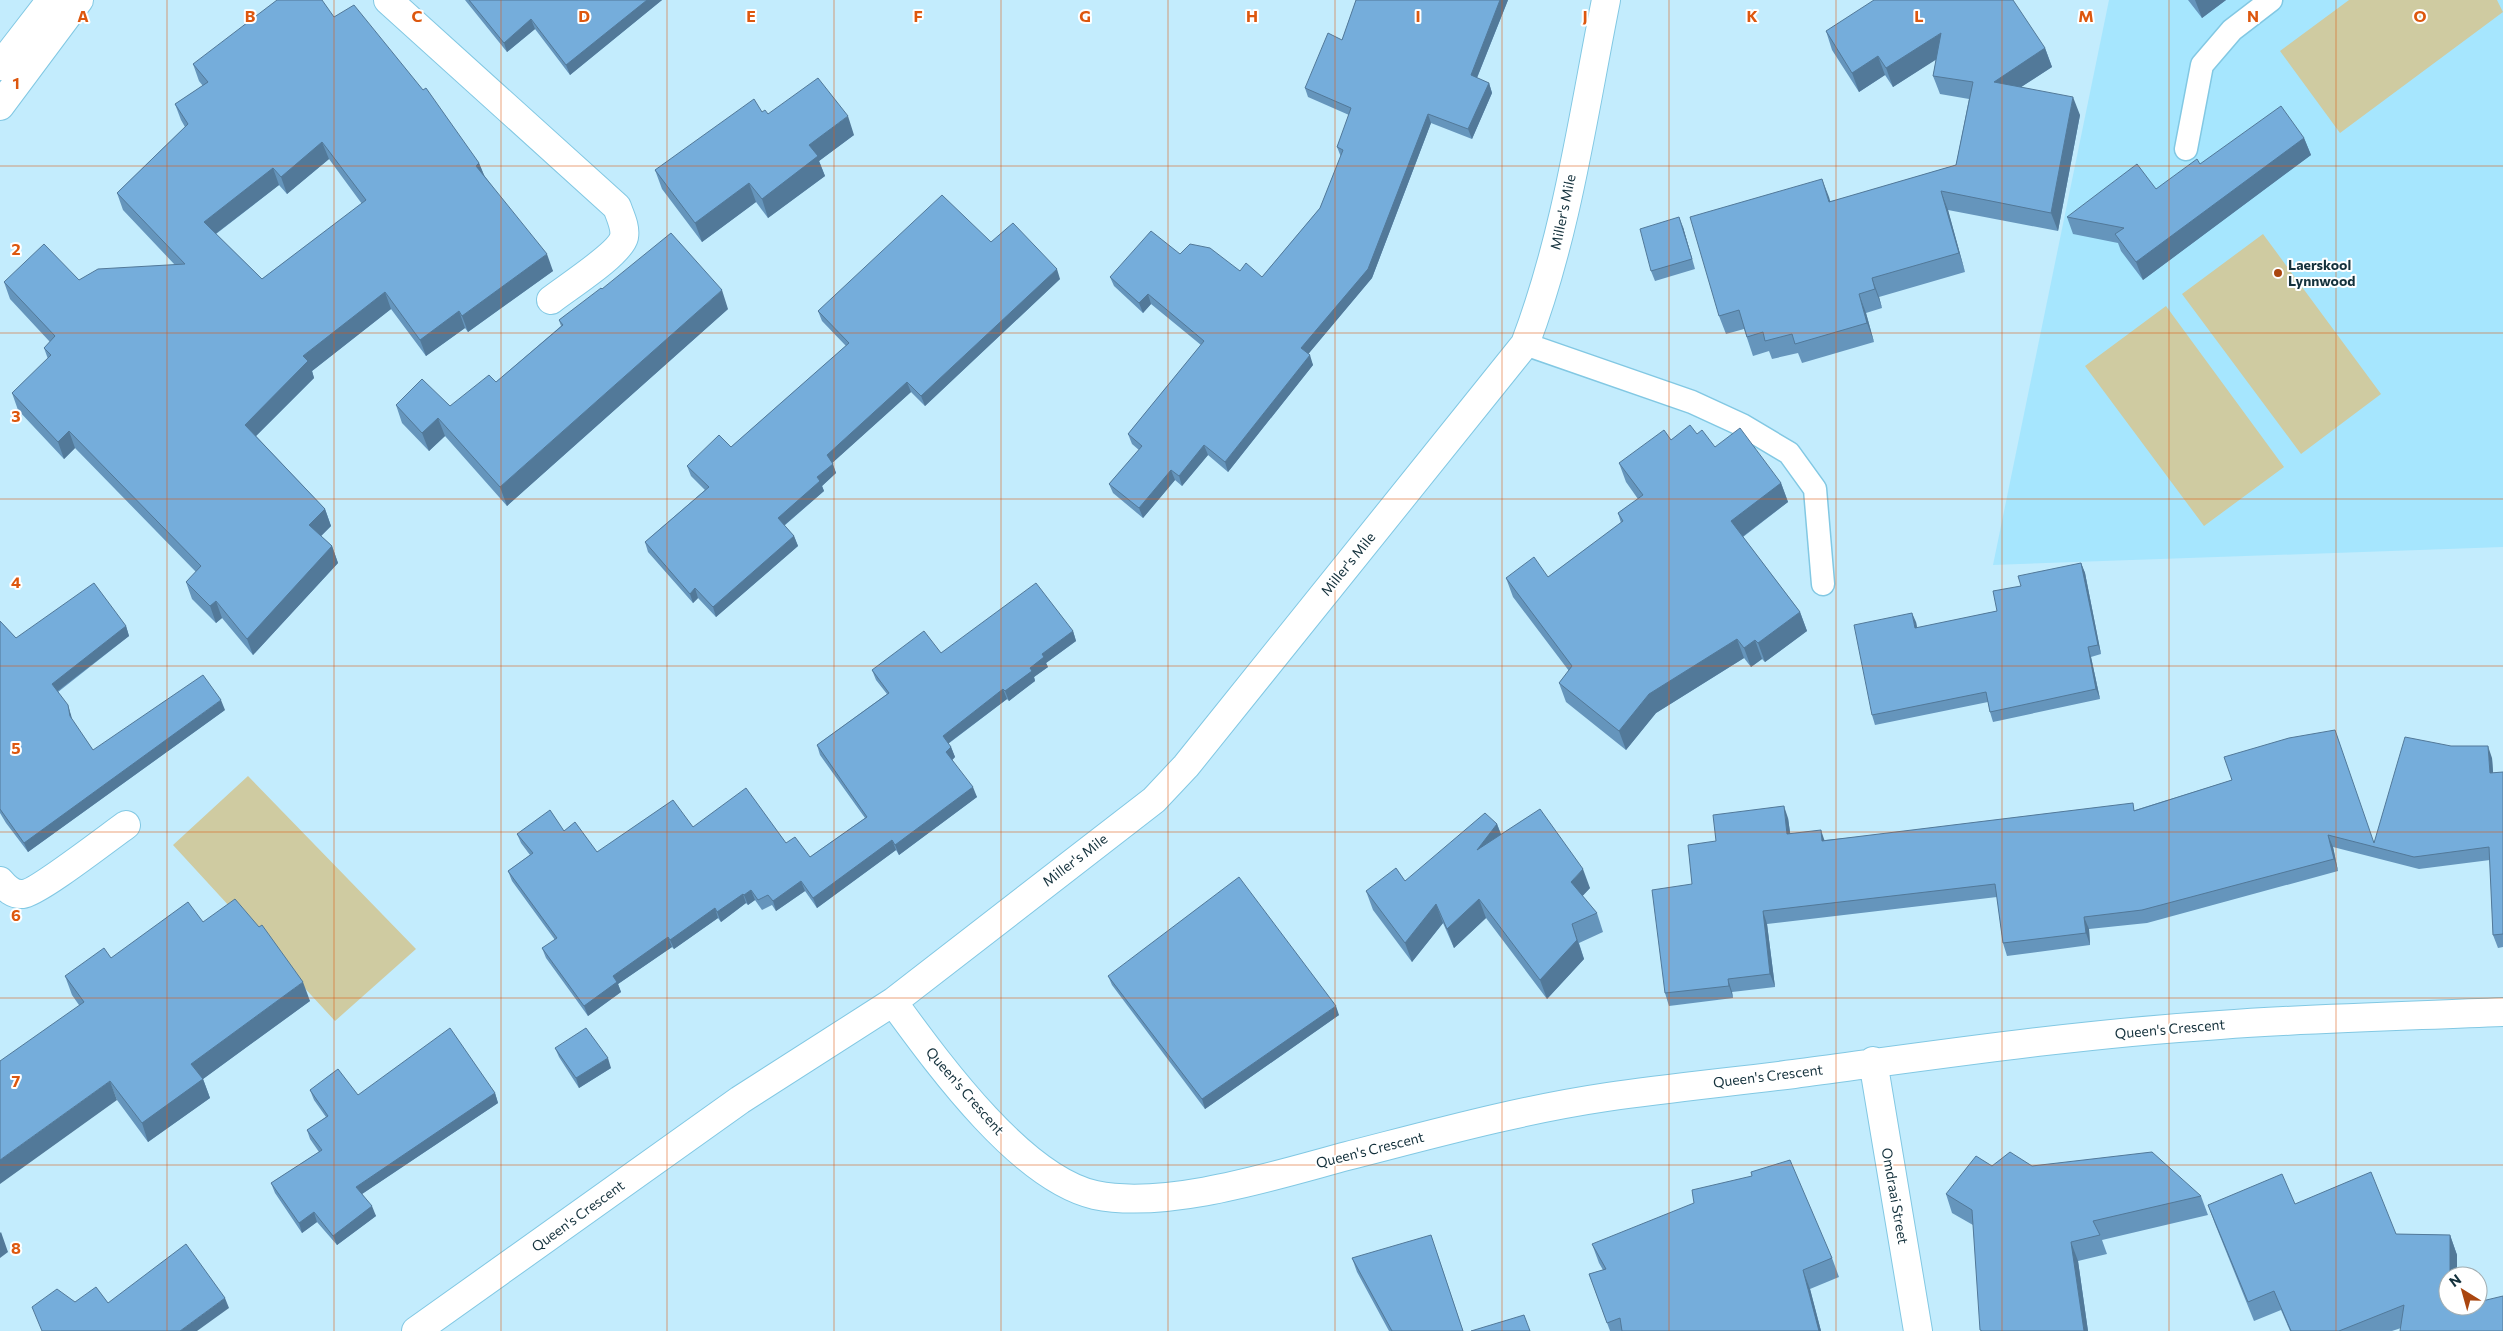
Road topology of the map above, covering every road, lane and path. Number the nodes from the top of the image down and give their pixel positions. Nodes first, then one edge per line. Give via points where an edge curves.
1 (51, 0) edge
2 (79, 0) edge
3 (388, 0) edge
4 (1606, 0) edge
5 (2271, 0) edge
6 (0, 66) edge
7 (0, 106) edge
8 (2186, 149) dead end
9 (551, 300) dead end
10 (1525, 344) junction
11 (1823, 584) dead end
12 (126, 825) dead end
13 (0, 881) edge
14 (893, 1002) junction
15 (2503, 1012) edge
16 (1873, 1062) junction
17 (416, 1331) edge
18 (1918, 1331) edge

1 - 6 street
2 - 7 street
3 - 9 street via 617,207 624,237 616,250
4 - 10 street, Miller's Mile via 1557,242 1542,300
5 - 8 lane via 2232,30 2202,65
10 - 11 lane via 1692,402 1742,425 1790,453 1815,489
10 - 14 street, Miller's Mile via 1210,737 1154,800
12 - 13 street via 24,894 14,893
14 - 16 street, Queen's Crescent via 939,1065 1031,1161 1079,1190 1098,1196 1125,1198 1226,1186 1504,1116 1603,1098
14 - 17 street, Queen's Crescent via 740,1100
15 - 16 street, Queen's Crescent via 2211,1026 2111,1034
16 - 18 street, Omdraai Street

